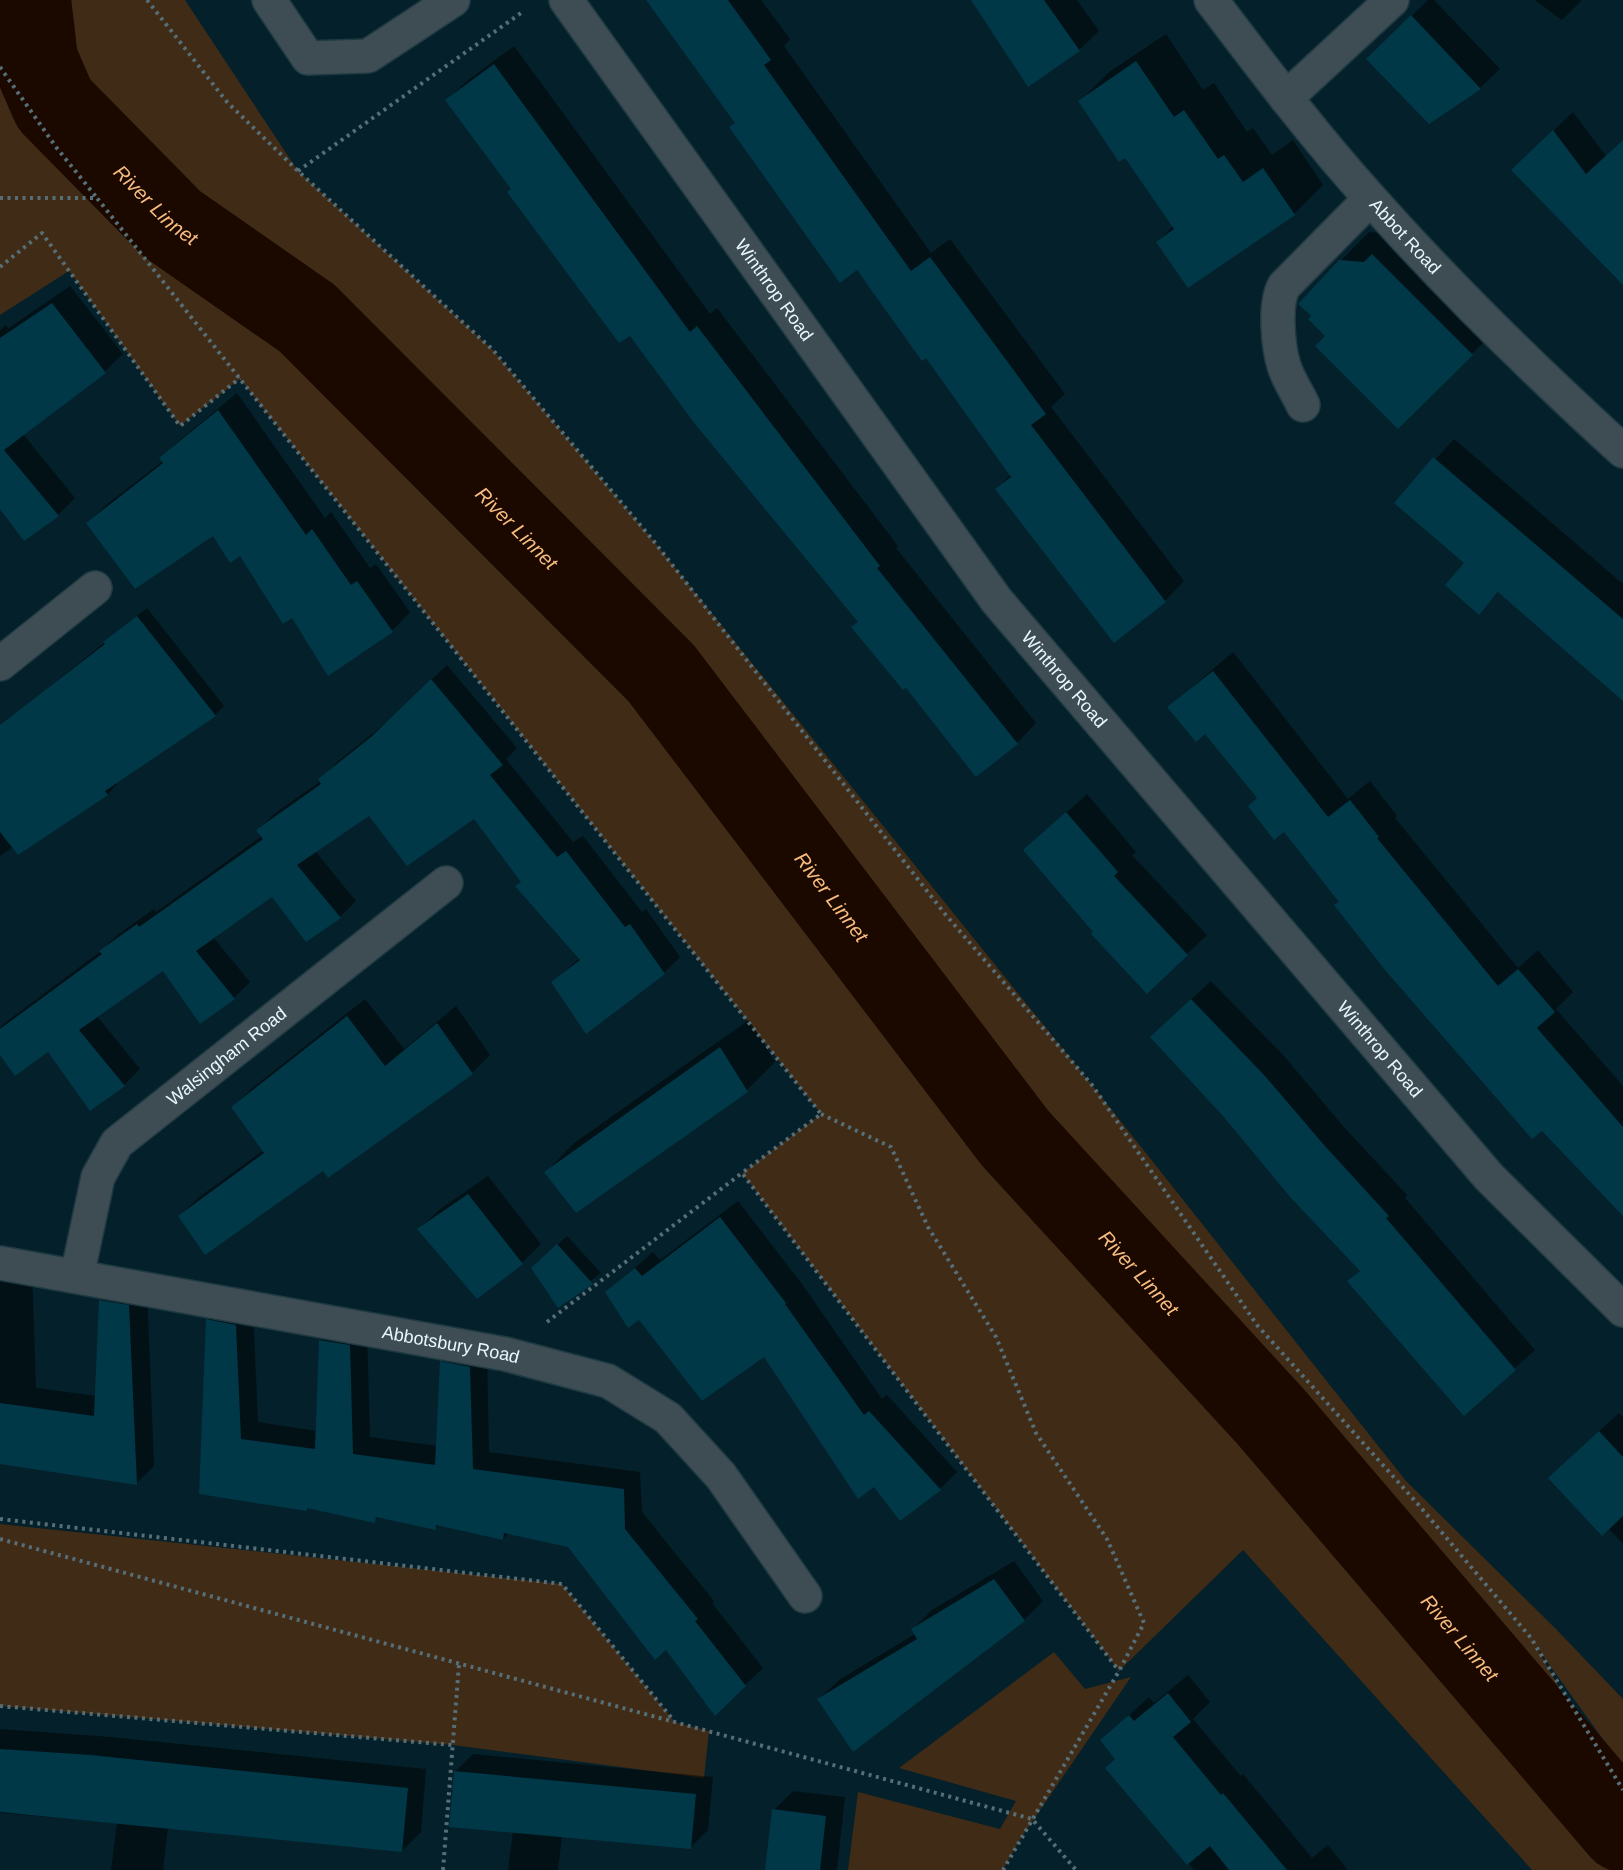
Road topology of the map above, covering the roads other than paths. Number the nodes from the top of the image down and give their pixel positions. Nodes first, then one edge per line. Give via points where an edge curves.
1 (268, 0) edge
2 (453, 0) edge
3 (566, 0) edge
4 (1210, 0) edge
5 (1392, 0) edge
6 (1286, 98) junction
7 (1370, 199) junction
8 (1304, 405) dead end
9 (1623, 451) edge
10 (95, 588) dead end
11 (0, 664) edge
12 (446, 883) dead end
13 (0, 1263) edge
14 (77, 1276) junction
15 (1623, 1310) edge
16 (806, 1596) dead end

1 - 2 street via 308,58 368,56
3 - 15 street, Winthrop Road via 997,601 1489,1177
4 - 6 street, Abbot Road
5 - 6 street
6 - 7 street, Abbot Road
7 - 8 street via 1284,286 1279,296 1284,365
7 - 9 street, Abbot Road via 1539,375
10 - 11 street
12 - 14 street, Walsingham Road via 117,1143 98,1177
13 - 14 street, Abbotsbury Road
14 - 16 street, Abbotsbury Road via 505,1354 608,1381 668,1418 721,1476

